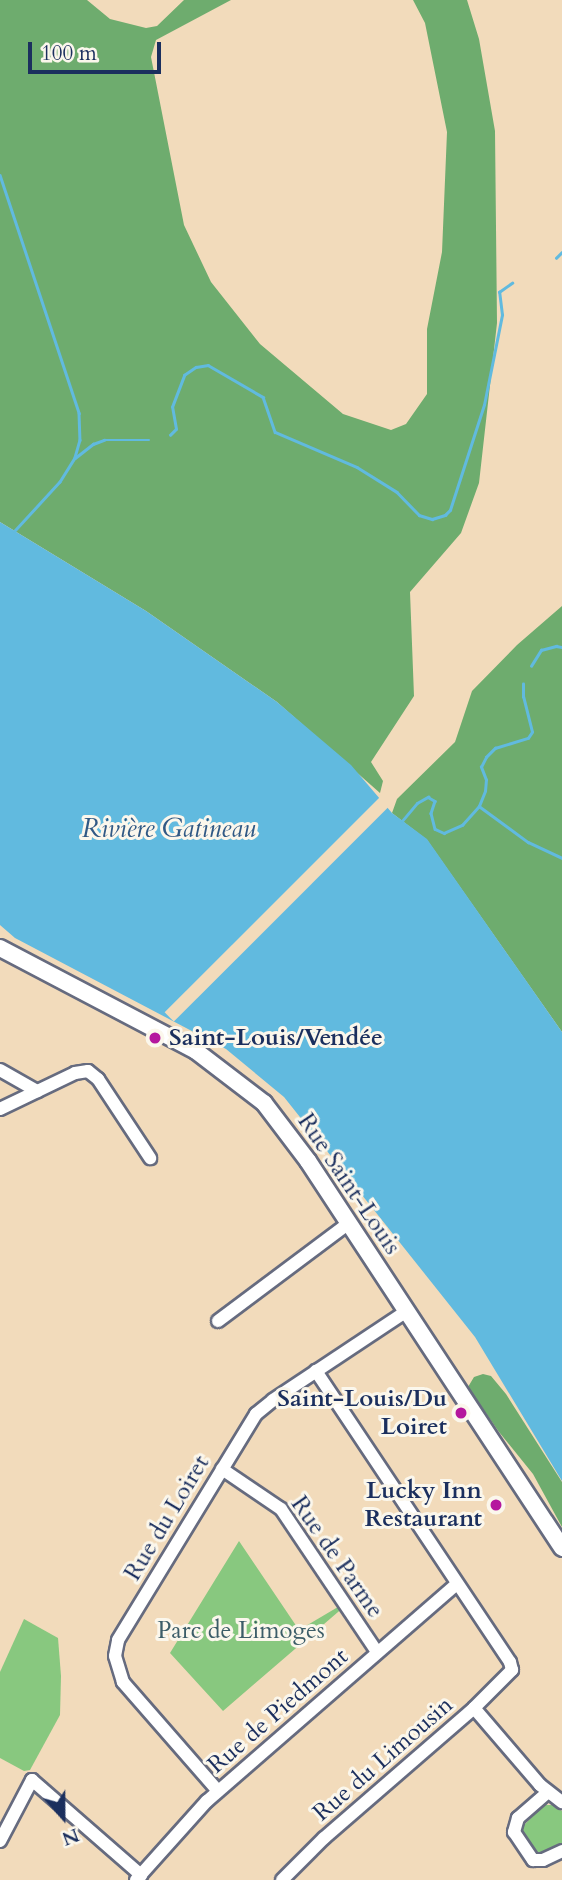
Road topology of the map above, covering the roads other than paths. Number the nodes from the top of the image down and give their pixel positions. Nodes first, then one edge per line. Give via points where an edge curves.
1 (0, 948) edge
2 (0, 1070) edge
3 (37, 1091) junction
4 (0, 1109) edge
5 (150, 1158) dead end
6 (349, 1223) junction
7 (407, 1311) junction
8 (218, 1321) dead end
9 (316, 1371) junction
10 (222, 1469) junction
11 (562, 1548) edge
12 (457, 1584) junction
13 (377, 1652) junction
14 (474, 1708) junction
15 (218, 1791) junction
16 (548, 1792) junction
17 (562, 1802) edge
18 (0, 1841) edge
19 (562, 1851) edge
20 (139, 1877) edge
21 (282, 1880) edge

1 - 6 main road, Rue Saint-Louis via 169,1036 233,1077 276,1117
2 - 3 street
3 - 4 street
3 - 5 street via 81,1071 93,1073
6 - 7 main road, Rue Saint-Louis
6 - 8 street
7 - 9 street, Rue du Loiret
7 - 11 main road, Rue Saint-Louis
9 - 10 street, Rue du Loiret via 256,1414
9 - 12 street
10 - 13 street, Rue de Parme via 281,1509
10 - 15 street, Rue du Loiret via 123,1632 115,1656 119,1674 130,1690
12 - 13 street, Rue de Piedmont
12 - 14 street, Rue du Limousin via 512,1670
13 - 15 street, Rue de Piedmont
14 - 16 street
14 - 21 street, Rue du Limousin
15 - 20 street, Rue de Piedmont
16 - 17 street
16 - 19 street via 518,1818 514,1832 533,1860
18 - 20 street via 32,1780

